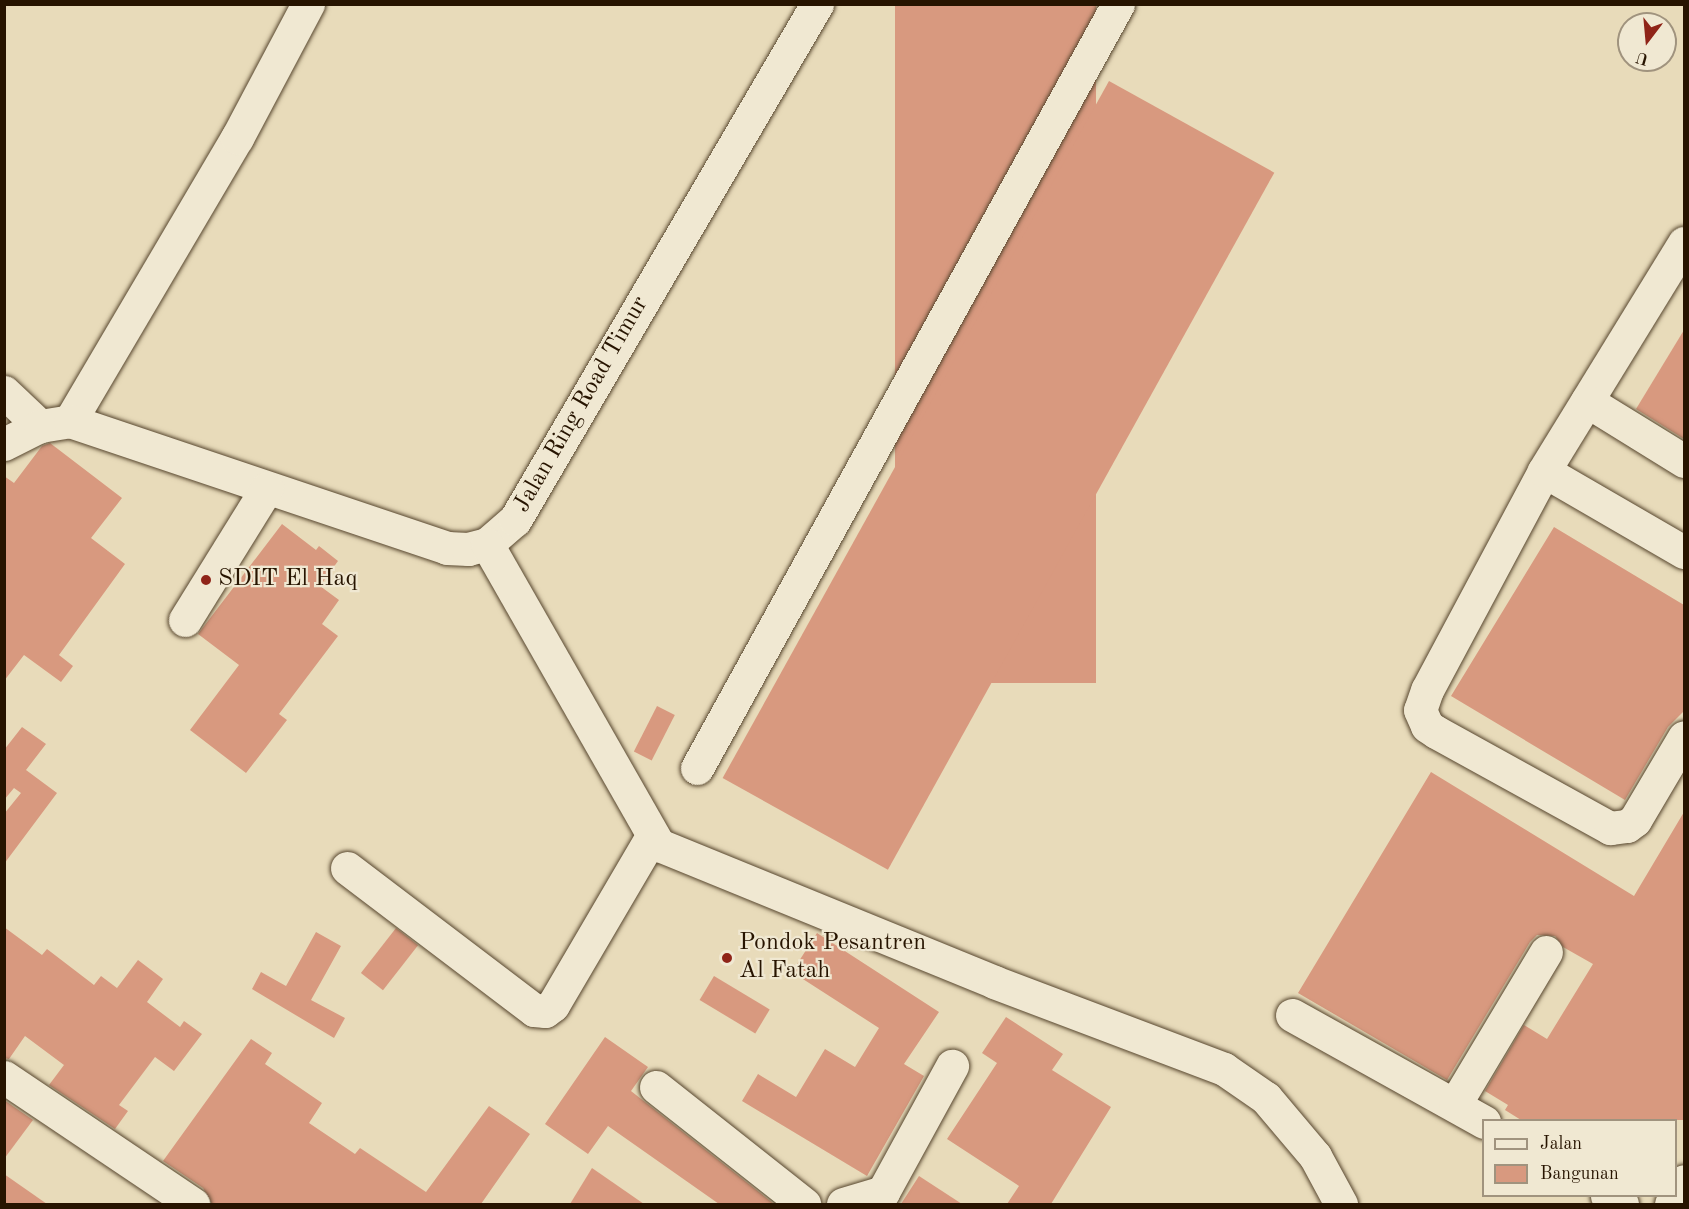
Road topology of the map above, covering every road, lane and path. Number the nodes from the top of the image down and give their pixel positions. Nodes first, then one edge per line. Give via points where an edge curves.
1 (308, 4) edge
2 (817, 4) edge
3 (1118, 4) edge
4 (1684, 243) edge
5 (4, 392) edge
6 (1587, 401) junction
7 (55, 423) junction
8 (4, 444) edge
9 (1684, 461) edge
10 (1544, 471) junction
11 (267, 488) junction
12 (487, 544) junction
13 (1684, 552) edge
14 (185, 620) dead end
15 (1684, 737) edge
16 (697, 768) dead end
17 (652, 836) junction
18 (347, 868) dead end
19 (1546, 952) dead end
20 (1292, 1015) dead end
21 (952, 1066) dead end
22 (4, 1077) edge
23 (656, 1088) dead end
24 (1455, 1104) junction
25 (1482, 1121) edge
26 (192, 1204) edge
27 (804, 1204) edge
28 (843, 1204) edge
29 (1341, 1204) edge

1 - 7 street via 237,138
2 - 12 street, Jalan Ring Road Timur via 515,520
3 - 16 street
4 - 6 street
5 - 7 street
6 - 9 street
6 - 10 street
7 - 8 street
7 - 11 street
10 - 13 street
10 - 15 street via 1427,690 1420,710 1422,719 1436,732 1610,828 1627,826 1635,820
11 - 12 street via 447,548 468,549
11 - 14 street
12 - 17 street
17 - 18 street via 553,1005 545,1011 534,1010
17 - 29 street via 666,849 733,878 1224,1069 1266,1098 1315,1156
19 - 24 street
20 - 24 street
21 - 28 street via 883,1192
22 - 26 street
23 - 27 street
24 - 25 street

